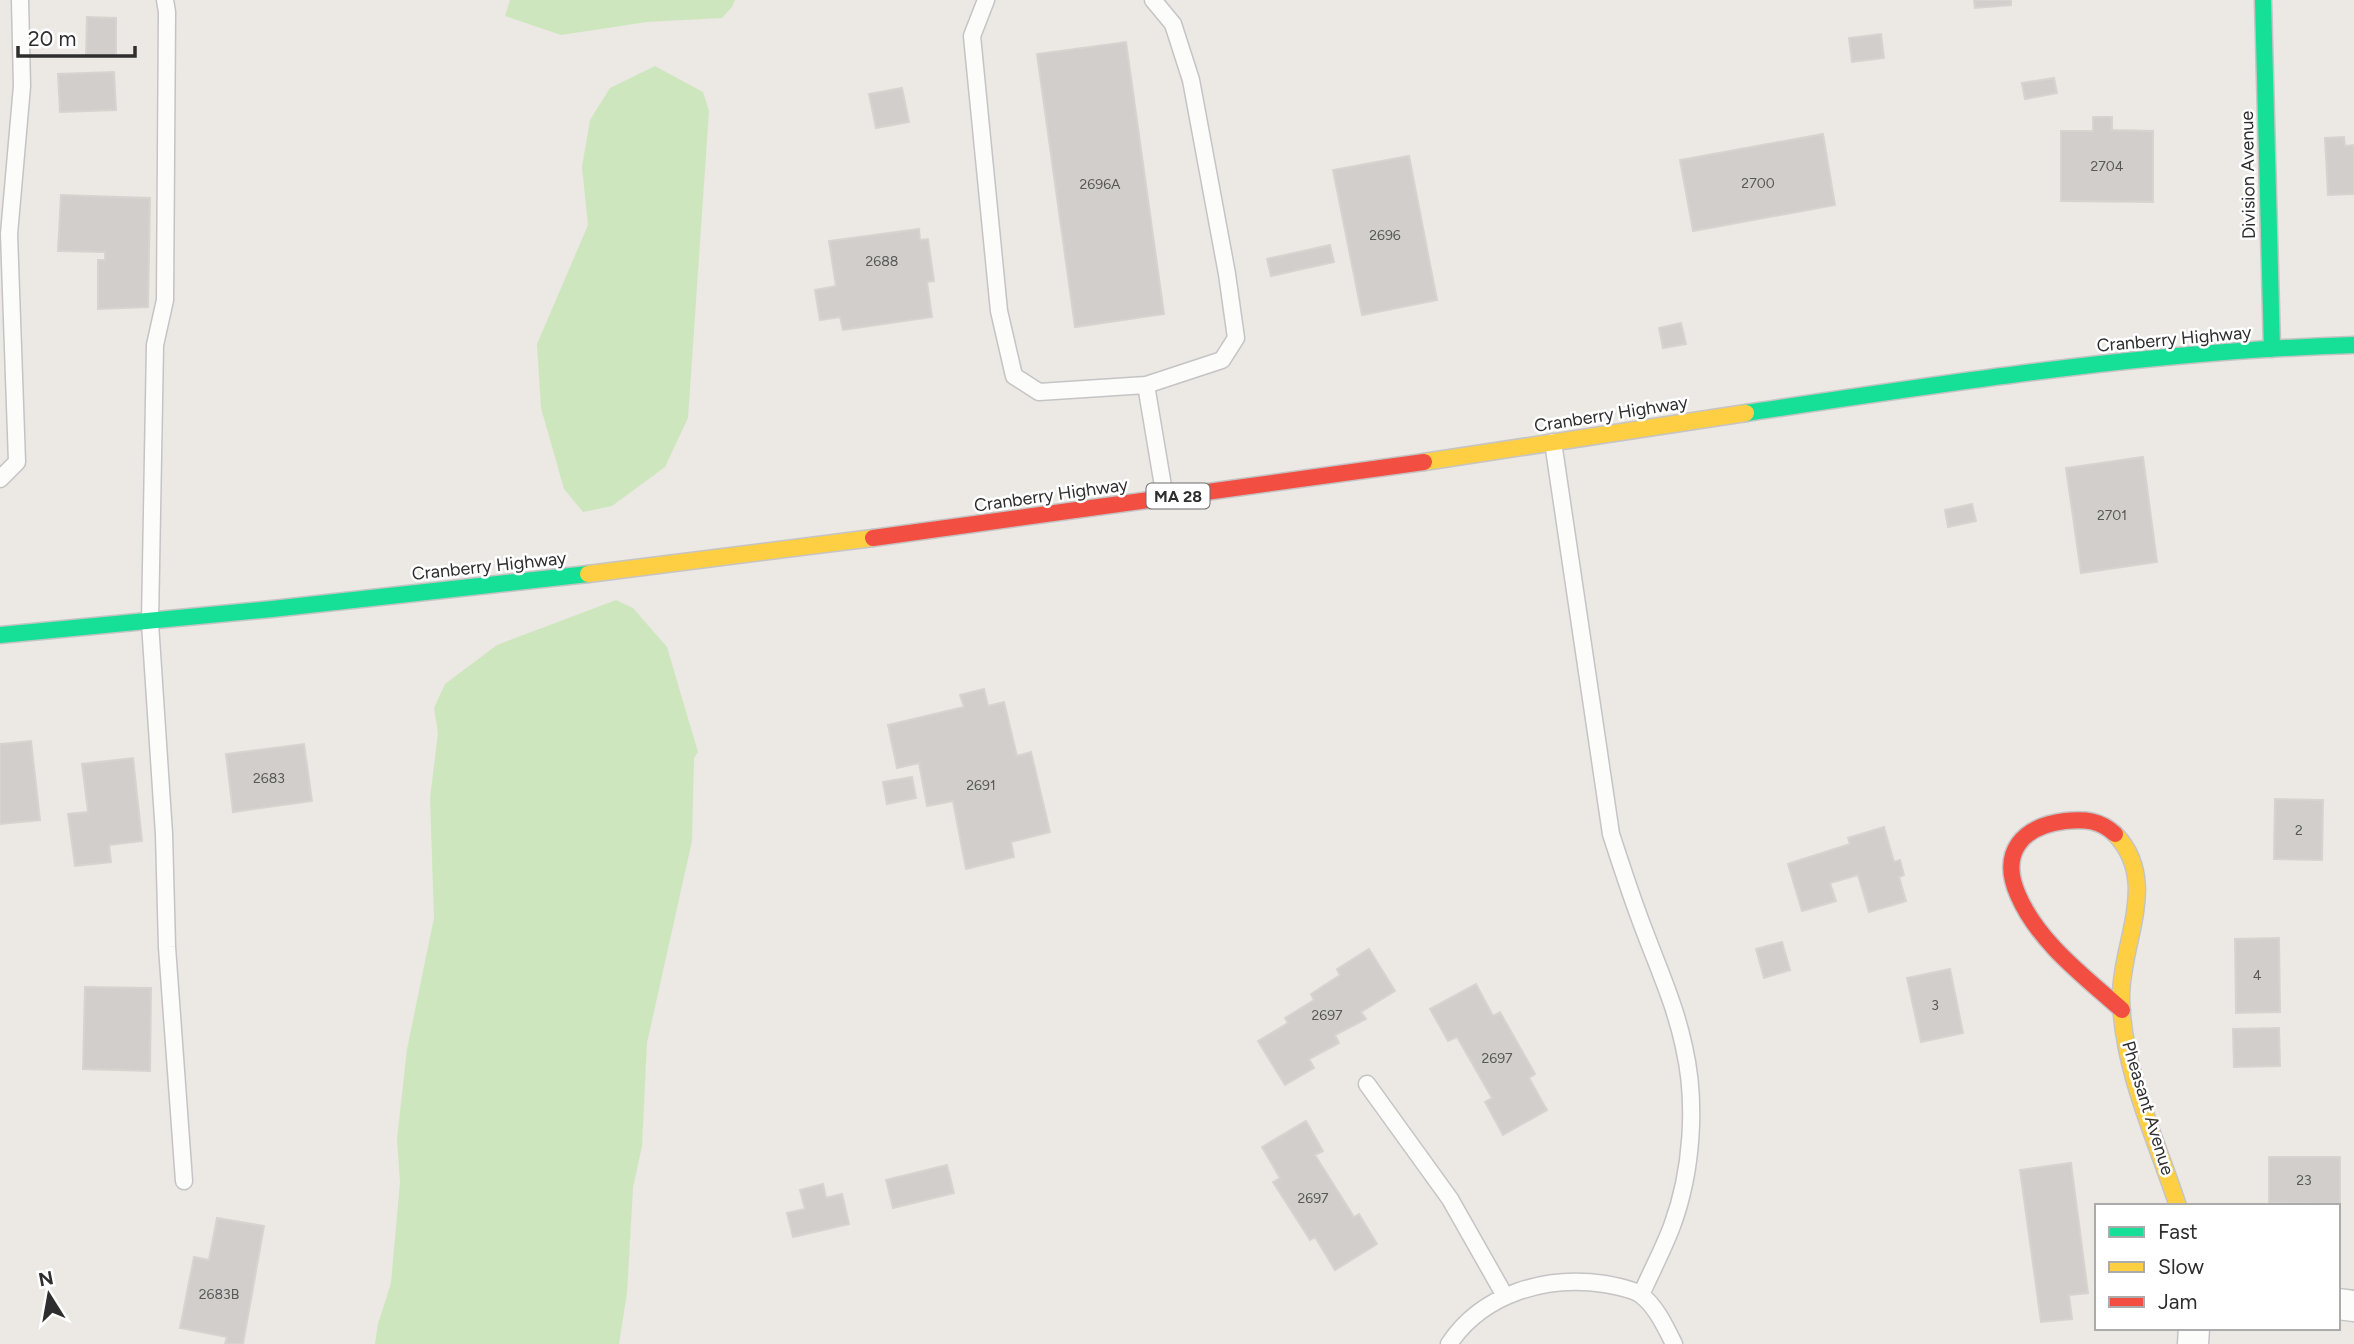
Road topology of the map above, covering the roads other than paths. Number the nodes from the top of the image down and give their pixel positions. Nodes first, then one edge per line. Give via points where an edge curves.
1 (20, 0) edge
2 (165, 0) edge
3 (986, 0) edge
4 (1153, 0) edge
5 (2263, 0) edge
6 (2354, 345) edge
7 (2272, 349) junction
8 (1146, 385) junction
9 (1553, 442) junction
10 (0, 478) edge
11 (1166, 498) junction
12 (150, 623) junction
13 (0, 635) edge
14 (2122, 1010) junction
15 (1367, 1084) dead end
16 (184, 1181) dead end
17 (2177, 1204) edge
18 (1641, 1294) junction
19 (1505, 1296) junction
20 (1449, 1344) edge
21 (1674, 1344) edge

1 - 10 lane via 22,86 9,234 17,462
2 - 12 lane via 165,300 155,345
3 - 8 lane via 972,36 999,311 1014,376 1039,392
4 - 8 lane via 1173,24 1191,80 1236,338 1222,360
5 - 7 main road, Division Avenue
6 - 7 main road, Cranberry Highway / MA 28
7 - 9 main road, Cranberry Highway / MA 28 via 1904,388
8 - 11 lane
9 - 11 main road, Cranberry Highway / MA 28
9 - 18 lane via 1611,834 1666,983 1685,1048 1690,1096 1684,1184 1672,1226
11 - 12 main road, Cranberry Highway / MA 28 via 561,577
12 - 13 main road, Cranberry Highway / MA 28
12 - 16 lane
14 - 14 main road, Pheasant Avenue via 2021,906 2012,881 2012,860 2021,839 2038,826 2094,820 2115,834 2130,855 2138,895 2123,973
14 - 17 main road, Pheasant Avenue via 2127,1045
15 - 19 lane via 1450,1199
18 - 19 lane via 1613,1285 1578,1282 1531,1287
18 - 21 lane
19 - 20 lane via 1476,1313

